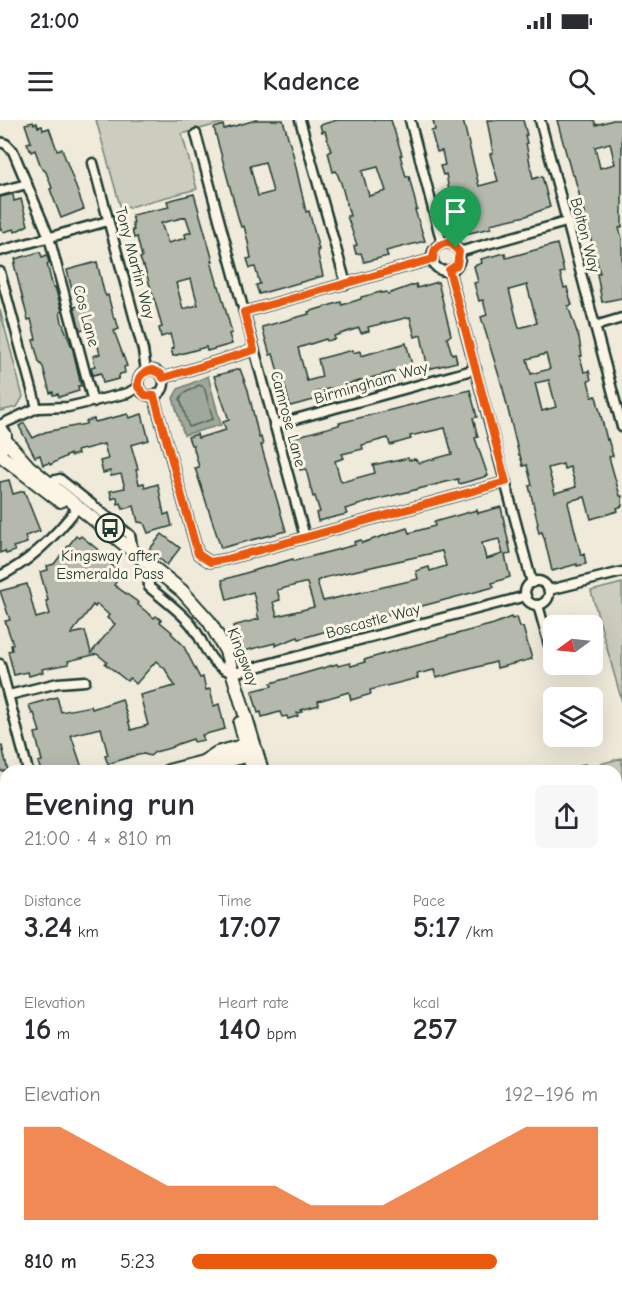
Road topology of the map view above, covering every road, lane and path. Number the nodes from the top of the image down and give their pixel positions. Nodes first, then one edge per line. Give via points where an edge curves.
1 (300, 120) edge
2 (410, 120) edge
3 (540, 120) edge
4 (196, 134) dead end
5 (0, 142) edge
6 (93, 163) dead end
7 (27, 184) junction
8 (0, 191) edge
9 (108, 221) junction
10 (566, 222) junction
11 (49, 237) junction
12 (442, 244) junction
13 (0, 251) edge
14 (459, 252) junction
15 (433, 259) junction
16 (449, 270) junction
17 (0, 273) edge
18 (346, 284) junction
19 (244, 312) junction
20 (622, 318) edge
21 (595, 326) junction
22 (254, 350) junction
23 (476, 369) junction
24 (146, 371) junction
25 (163, 378) junction
26 (138, 387) junction
27 (154, 396) junction
28 (93, 402) junction
29 (37, 408) junction
30 (274, 426) junction
31 (622, 427) edge
32 (2, 436) edge
33 (0, 455) edge
34 (48, 482) junction
35 (506, 482) junction
36 (76, 509) junction
37 (305, 537) junction
38 (133, 552) junction
39 (622, 572) edge
40 (0, 576) edge
41 (532, 583) junction
42 (549, 590) junction
43 (526, 596) junction
44 (538, 605) junction
45 (543, 623) edge
46 (0, 664) edge
47 (231, 672) junction
48 (85, 681) dead end
49 (9, 695) junction
50 (251, 749) junction
51 (26, 765) edge
52 (191, 765) edge
53 (252, 765) edge
54 (259, 765) edge

1 - 18 street
2 - 12 street
3 - 10 street, Bolton Way
4 - 19 street, Camrose Lane
5 - 7 street, Cos Lane via 13,151
6 - 9 street, Tony Martin Way
7 - 8 street
7 - 11 street, Cos Lane
9 - 11 street
9 - 24 street, Tony Martin Way
10 - 14 street
10 - 21 street, Bolton Way
11 - 13 street
11 - 28 street, Cos Lane
12 - 14 street via 452,244
12 - 15 street via 434,250
14 - 16 street via 457,265
15 - 16 street via 441,270
15 - 18 street
16 - 23 street
17 - 29 street
18 - 19 street
19 - 22 street, Camrose Lane
20 - 21 street
21 - 31 street, Bolton Way
22 - 25 street
22 - 30 street, Camrose Lane
23 - 30 street, Birmingham Way
23 - 35 street
24 - 25 street via 156,371
24 - 26 street via 139,378
25 - 27 street via 162,391
26 - 27 street via 145,395
26 - 28 street
27 - 37 street via 198,554 210,562
28 - 29 street
29 - 32 street via 21,416
30 - 37 street, Camrose Lane
32 - 34 main road, Kingsway
33 - 36 main road, Kingsway
34 - 36 main road, Kingsway
34 - 38 street, Kingsway via 60,479 130,535
35 - 37 street
35 - 41 street
36 - 38 main road, Kingsway
36 - 40 street via 47,543 17,568
36 - 47 main road, Kingsway via 185,601 204,622
38 - 47 main road, Kingsway via 192,600 215,628
39 - 42 street
41 - 42 street via 544,584
41 - 43 street
42 - 44 street via 546,602
43 - 44 street via 530,603
43 - 47 street, Boscastle Way
44 - 45 street
46 - 49 street
47 - 50 main road, Kingsway
48 - 49 street
49 - 51 street
50 - 52 main road via 220,763
50 - 53 main road, Kingsway
50 - 54 main road, Kingsway

